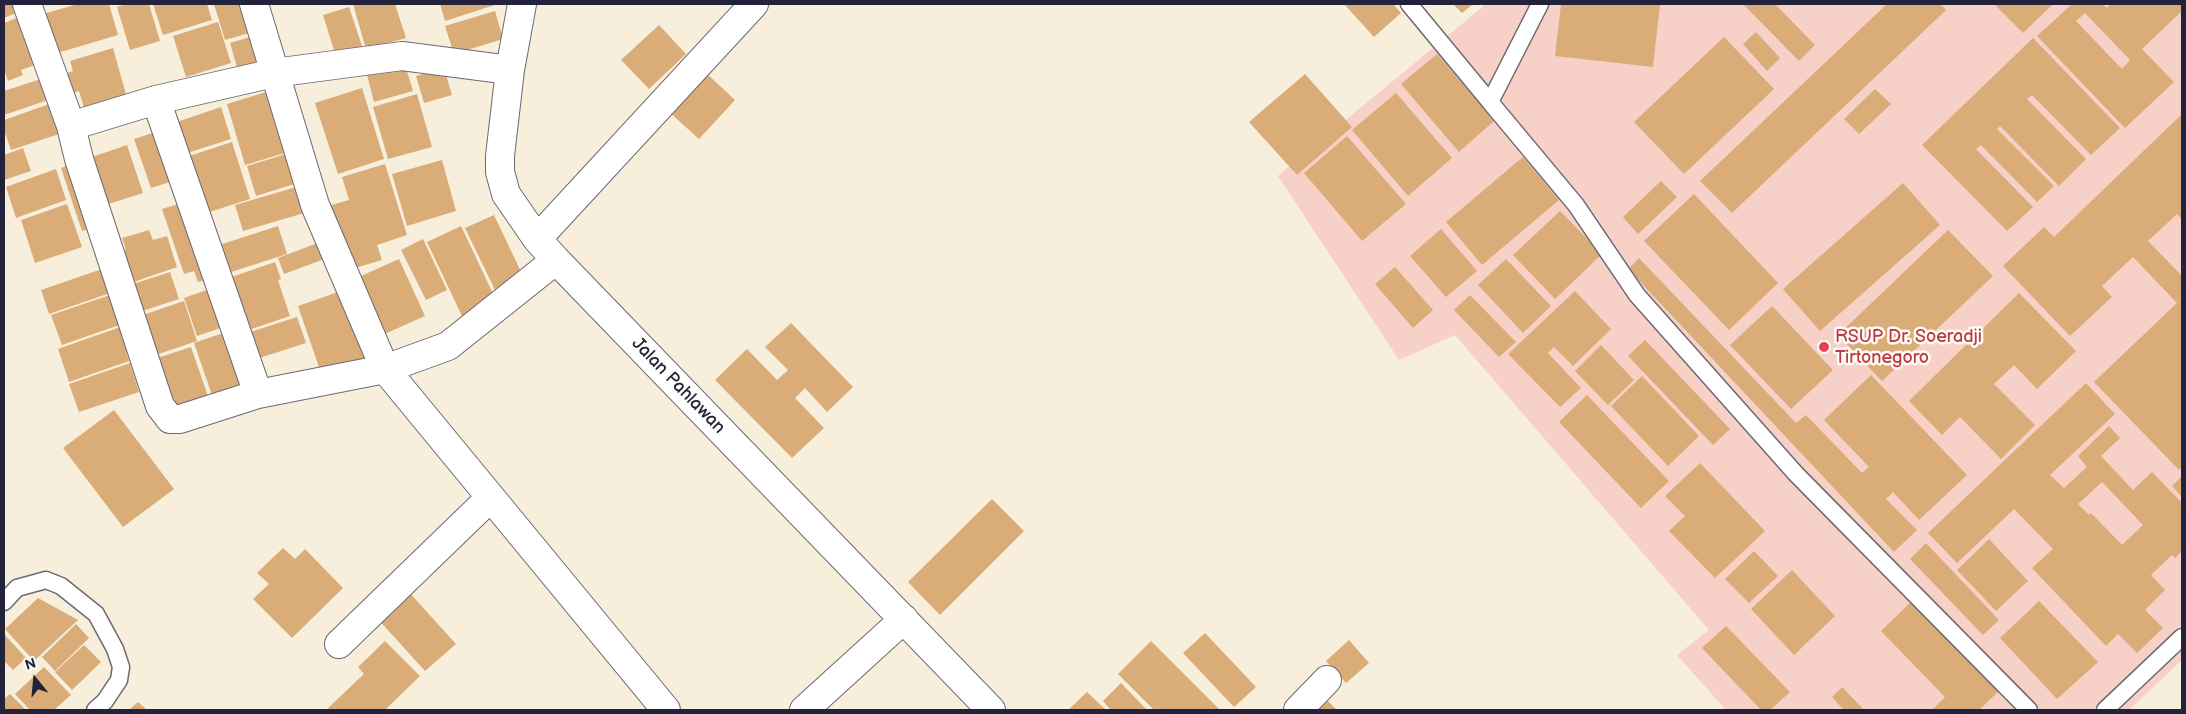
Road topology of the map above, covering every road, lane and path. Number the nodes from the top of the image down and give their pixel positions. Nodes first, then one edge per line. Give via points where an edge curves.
1 (27, 4) edge
2 (254, 4) edge
3 (522, 4) edge
4 (754, 4) edge
5 (1409, 4) edge
6 (1540, 4) edge
7 (510, 70) junction
8 (274, 74) junction
9 (156, 100) junction
10 (1490, 102) junction
11 (71, 126) junction
12 (537, 239) junction
13 (556, 260) junction
14 (385, 369) junction
15 (258, 394) junction
16 (490, 498) junction
17 (4, 602) edge
18 (904, 619) junction
19 (2182, 637) edge
20 (339, 644) dead end
21 (1327, 680) dead end
22 (95, 710) edge
23 (666, 710) edge
24 (804, 710) edge
25 (991, 710) edge
26 (1298, 710) edge
27 (2028, 710) edge
28 (2105, 710) edge

1 - 11 street
2 - 8 street
3 - 7 street, Jalan Pahlawan
4 - 12 street
5 - 10 lane
6 - 10 lane
7 - 8 street via 402,56
7 - 12 street, Jalan Pahlawan via 500,172 506,194
8 - 9 street
8 - 14 street via 314,206
9 - 11 street
9 - 15 street
10 - 27 lane via 1576,205 1637,295 1796,474
11 - 15 street via 157,397 167,417 180,419
12 - 13 street, Jalan Pahlawan
13 - 14 street via 448,346
13 - 18 street, Jalan Pahlawan
14 - 15 street
14 - 16 street
16 - 20 street
16 - 23 street
17 - 22 lane via 18,588 46,580 61,586 96,614 121,667 119,680
18 - 24 street
18 - 25 street, Jalan Pahlawan
19 - 28 lane
21 - 26 street

